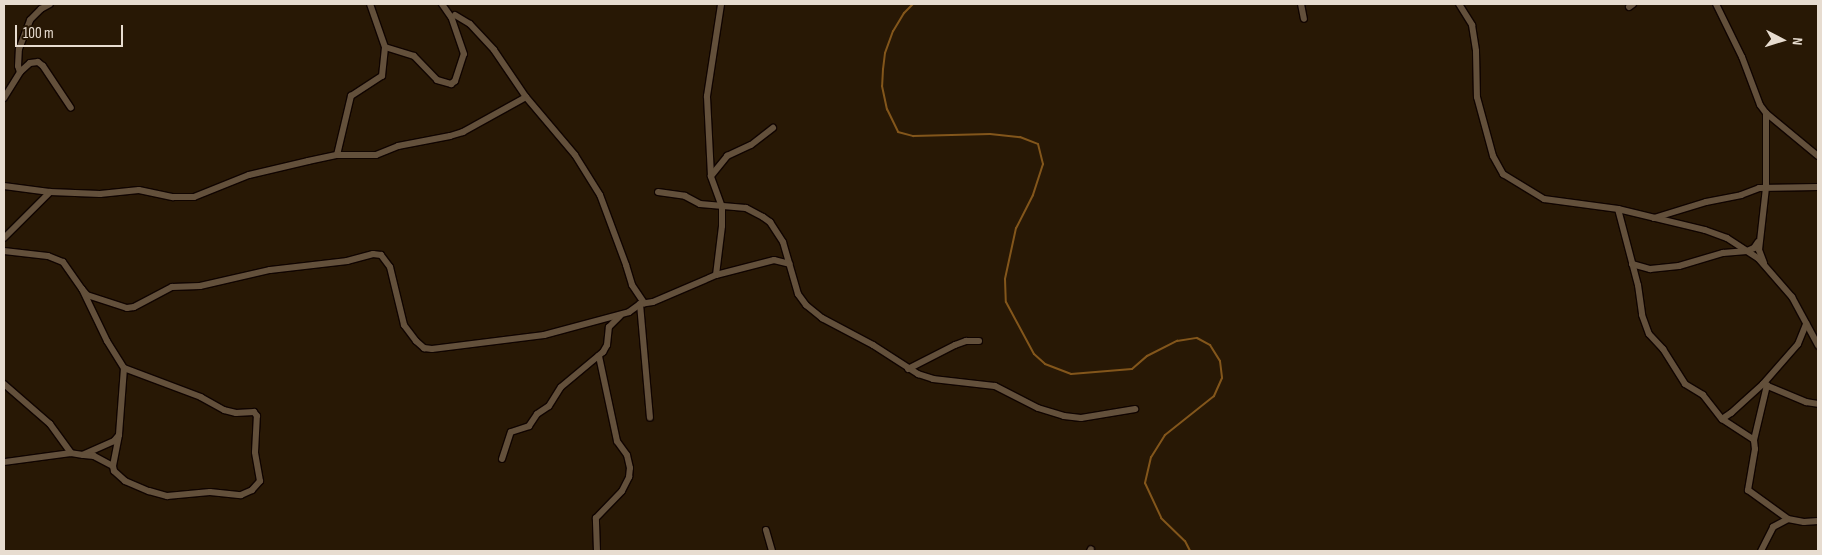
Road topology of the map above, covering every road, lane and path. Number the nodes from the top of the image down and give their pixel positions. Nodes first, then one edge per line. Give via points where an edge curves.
1 (50, 4) edge
2 (370, 4) edge
3 (442, 4) edge
4 (721, 4) edge
5 (1301, 4) edge
6 (1460, 4) edge
7 (1716, 4) edge
8 (455, 15) dead end
9 (1304, 19) dead end
10 (385, 47) junction
11 (20, 72) junction
12 (526, 97) junction
13 (4, 98) edge
14 (71, 108) dead end
15 (1766, 113) junction
16 (773, 128) dead end
17 (338, 155) junction
18 (1818, 156) edge
19 (712, 176) junction
20 (4, 186) edge
21 (1818, 187) edge
22 (1766, 188) junction
23 (50, 192) junction
24 (658, 192) dead end
25 (722, 207) junction
26 (1618, 209) junction
27 (1652, 218) junction
28 (4, 238) edge
29 (1759, 240) junction
30 (4, 251) edge
31 (1747, 251) junction
32 (790, 264) junction
33 (1632, 264) junction
34 (1765, 266) junction
35 (716, 275) junction
36 (82, 289) junction
37 (642, 304) junction
38 (623, 314) junction
39 (1806, 324) junction
40 (979, 341) dead end
41 (1818, 345) edge
42 (599, 356) junction
43 (124, 368) junction
44 (908, 369) junction
45 (4, 384) edge
46 (1765, 385) junction
47 (1818, 404) edge
48 (1135, 409) dead end
49 (650, 418) dead end
50 (1722, 419) junction
51 (119, 435) junction
52 (1754, 440) junction
53 (71, 453) junction
54 (83, 455) junction
55 (502, 459) dead end
56 (4, 462) edge
57 (113, 466) junction
58 (1788, 519) junction
59 (1818, 521) edge
60 (766, 530) dead end
61 (597, 551) edge
62 (772, 551) edge
63 (1761, 551) edge

1 - 11 street via 30,20 20,49
2 - 10 street
3 - 10 street via 451,17 464,54 455,81 442,83 429,74 414,56
4 - 19 street via 707,96
5 - 9 street
6 - 26 street via 1472,25 1477,98 1496,166 1544,199
7 - 15 street
8 - 12 street via 470,24 494,50
10 - 17 street via 382,76 351,96
11 - 13 street
11 - 14 street via 30,63 38,62 44,66
12 - 17 street via 463,132 398,146 376,155
12 - 37 street via 575,155 600,195
15 - 18 street
15 - 22 street
16 - 19 street via 751,145 727,156
17 - 23 street via 249,175 194,197 174,197 139,190 100,194
19 - 25 street
20 - 23 street
21 - 22 street
22 - 27 street
22 - 29 street
23 - 28 street
24 - 25 street
25 - 32 street via 746,208 770,222 783,242
25 - 35 street
26 - 27 street
26 - 33 street
27 - 31 street via 1705,230 1727,238
29 - 31 street via 1754,248
29 - 34 street
30 - 36 street via 48,256 63,262
31 - 33 street via 1723,253 1660,269
31 - 34 street
32 - 35 street via 774,260
32 - 44 street via 798,294 806,305 822,318 873,345
33 - 50 street via 1649,334 1685,384 1703,395
34 - 39 street via 1792,298
35 - 37 street
36 - 38 street via 88,295 127,308 172,287 200,286 270,270 347,261 373,254 387,259 404,324 424,348 477,345 544,335
36 - 43 street
37 - 38 street
37 - 49 street
38 - 42 street via 609,327 607,345
39 - 41 street
39 - 46 street via 1798,344
40 - 44 street via 955,345
42 - 55 street via 561,387 549,406 537,414 529,426 510,432
42 - 61 street via 617,441 627,455 630,468 622,491 596,518
43 - 51 street
43 - 57 street via 206,399 224,410 254,412 257,416 255,452 260,477 246,494 210,492 167,496 125,481 117,476
44 - 48 street via 933,379 995,386 1038,408 1064,416 1081,418
45 - 53 street via 50,424
46 - 47 street
46 - 50 street
46 - 52 street
50 - 52 street
51 - 54 street via 114,441
51 - 57 street
52 - 58 street via 1748,490
53 - 54 street
53 - 56 street
54 - 57 street via 94,456
58 - 59 street
58 - 63 street via 1773,527
60 - 62 street

